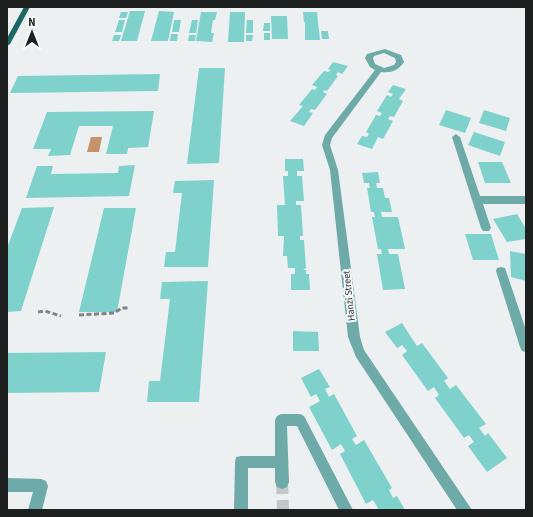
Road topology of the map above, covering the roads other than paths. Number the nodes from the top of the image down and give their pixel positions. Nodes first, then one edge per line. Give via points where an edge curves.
1 (27, 7) edge
2 (7, 44) edge
3 (378, 68) dead end
4 (456, 137) dead end
5 (477, 200) junction
6 (526, 200) edge
7 (486, 228) dead end
8 (501, 271) dead end
9 (525, 343) edge
10 (282, 462) junction
11 (282, 482) tunnel mouth
12 (7, 485) edge
13 (35, 510) edge
14 (241, 510) edge
15 (346, 510) edge
16 (465, 510) edge

1 - 2 main road
3 - 16 lane, Hanzi Street via 328,137 326,145 334,170 354,337 360,353
4 - 5 lane
5 - 6 lane
5 - 7 lane
8 - 9 lane
10 - 11 lane
10 - 14 lane via 242,462
10 - 15 lane via 281,420 300,420
12 - 13 lane via 41,486

